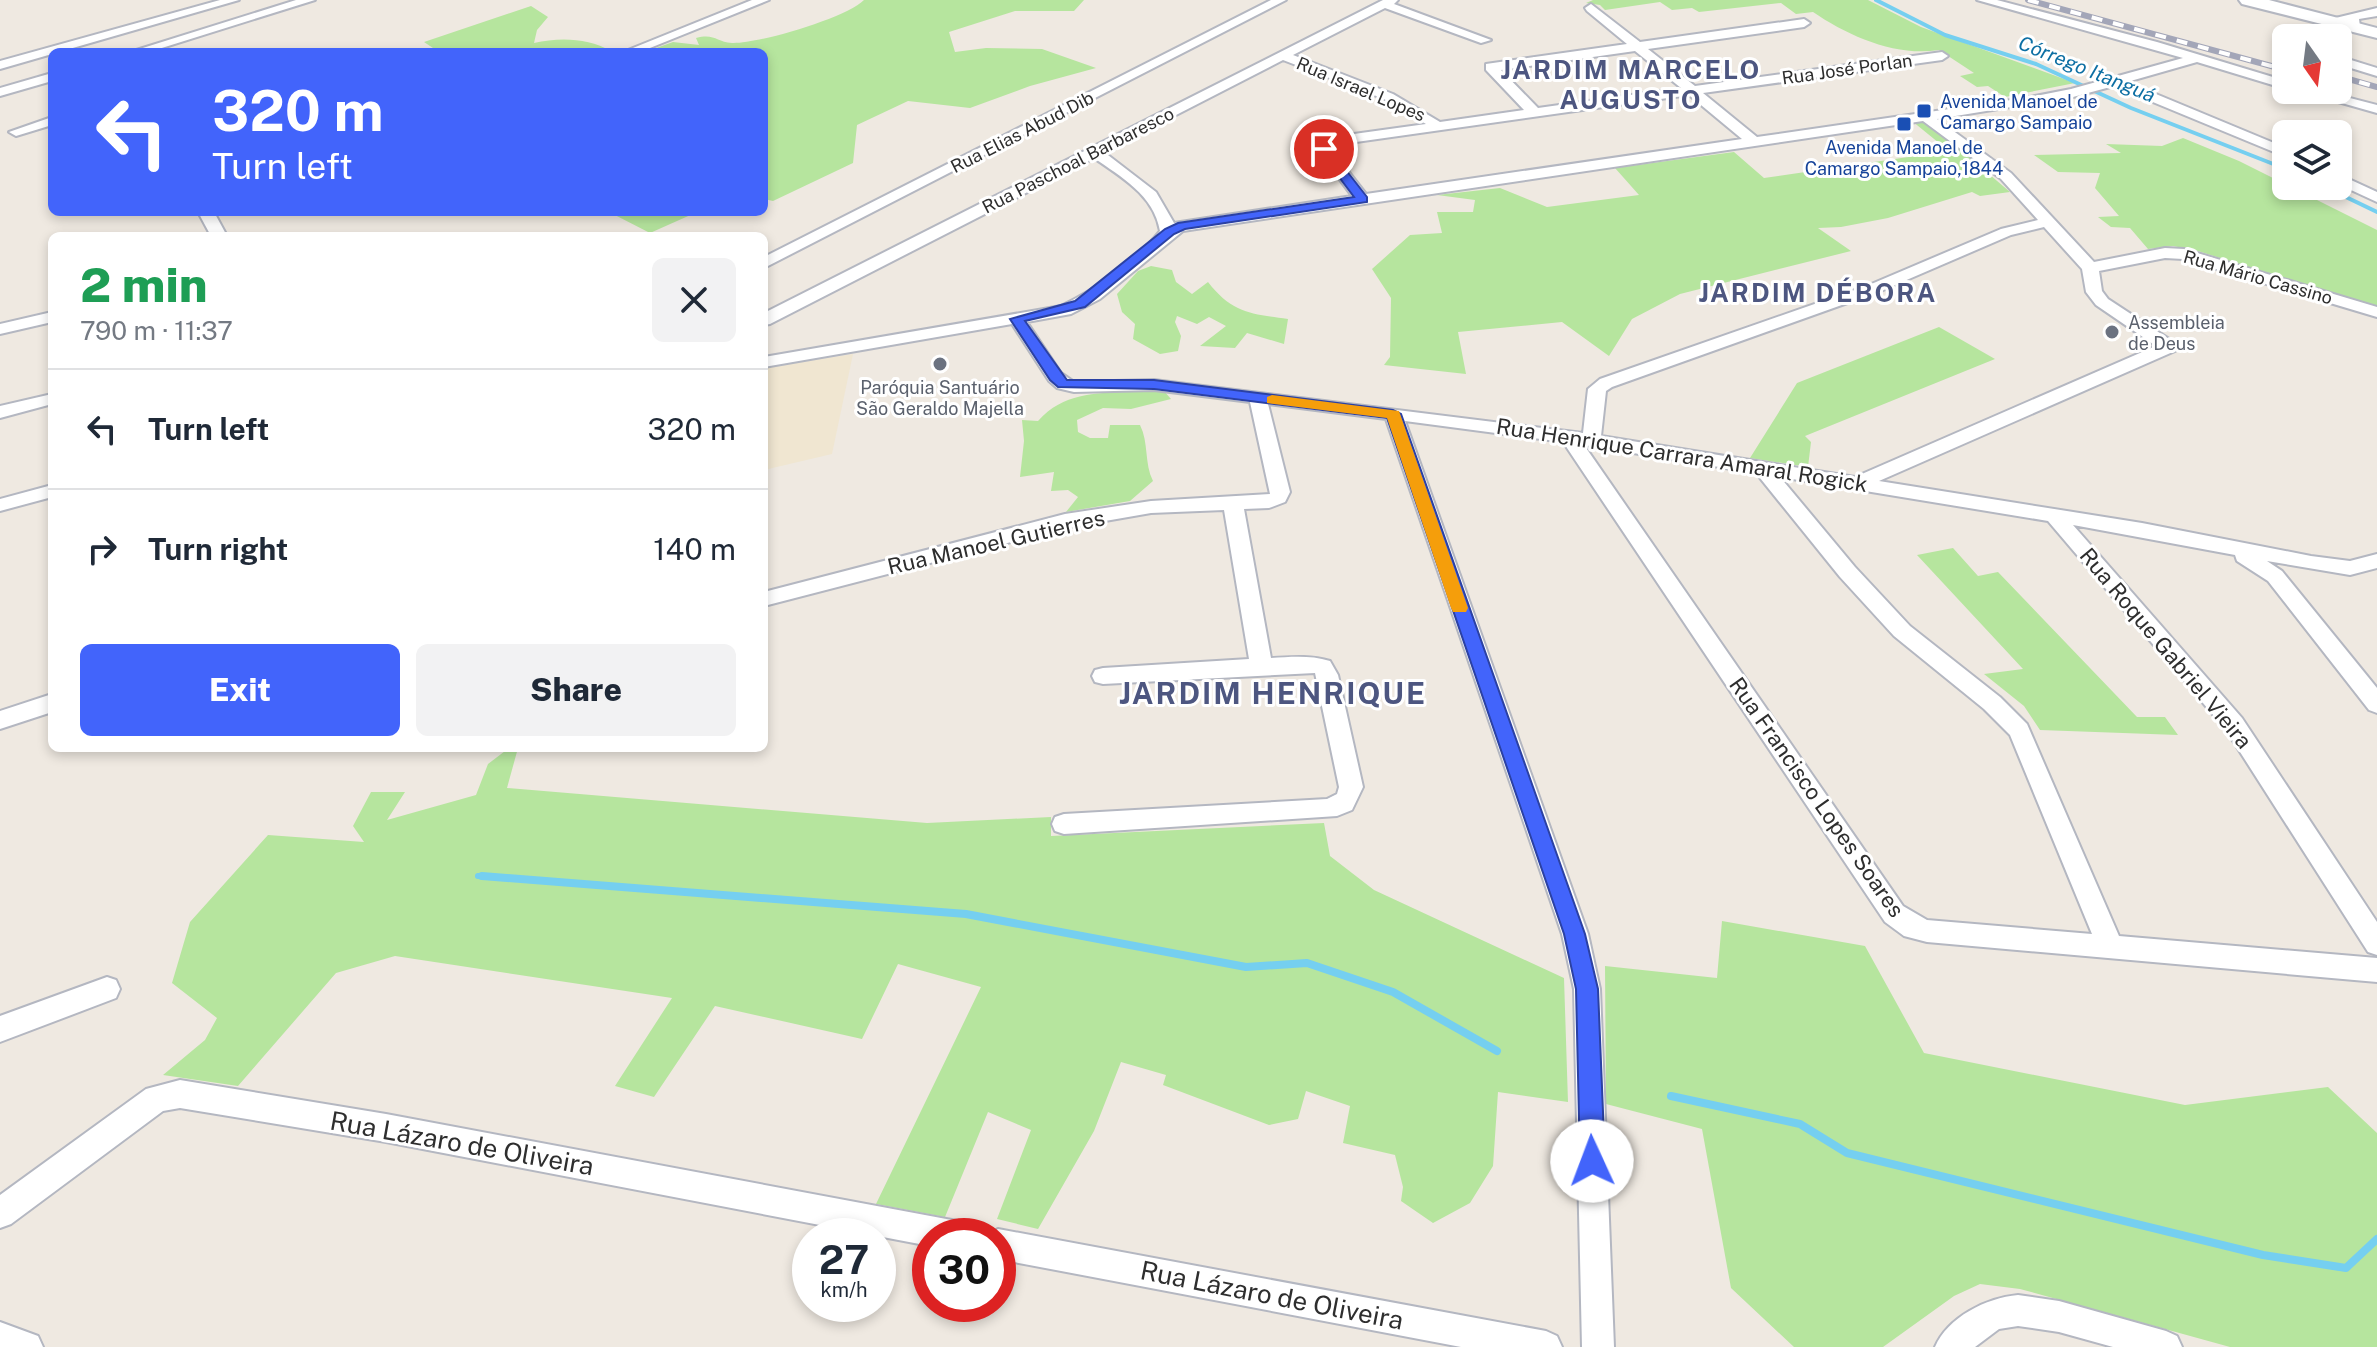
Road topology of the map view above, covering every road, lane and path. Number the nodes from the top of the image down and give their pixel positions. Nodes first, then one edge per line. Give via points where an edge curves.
1 (233, 0) edge
2 (309, 0) edge
3 (763, 0) edge
4 (1280, 0) edge
5 (1983, 0) edge
6 (2248, 0) edge
7 (1388, 2) edge
8 (1591, 8) dead end
9 (2377, 12) edge
10 (2353, 22) junction
11 (1804, 23) dead end
12 (2377, 33) edge
13 (1485, 40) dead end
14 (1637, 46) junction
15 (61, 48) edge
16 (149, 48) edge
17 (639, 48) edge
18 (48, 52) edge
19 (1281, 55) junction
20 (1942, 56) dead end
21 (2194, 59) junction
22 (2352, 64) edge
23 (0, 65) edge
24 (2377, 72) edge
25 (48, 78) edge
26 (2114, 81) junction
27 (2272, 81) edge
28 (1693, 91) junction
29 (0, 92) edge
30 (2352, 103) edge
31 (2377, 109) edge
32 (1535, 113) junction
33 (1926, 117) junction
34 (48, 122) edge
35 (1438, 127) junction
36 (16, 132) dead end
37 (1753, 141) junction
38 (2272, 147) edge
39 (1095, 152) junction
40 (2352, 185) edge
41 (2377, 198) edge
42 (1362, 199) junction
43 (2047, 222) junction
44 (1167, 227) junction
45 (768, 261) edge
46 (2090, 268) junction
47 (2377, 312) edge
48 (48, 318) edge
49 (768, 318) edge
50 (1017, 319) junction
51 (0, 329) edge
52 (768, 361) edge
53 (1258, 398) junction
54 (48, 400) edge
55 (0, 412) edge
56 (1393, 414) junction
57 (1580, 438) junction
58 (1762, 468) junction
59 (1860, 482) junction
60 (48, 492) edge
61 (1233, 503) junction
62 (0, 505) edge
63 (2055, 517) junction
64 (2209, 543) junction
65 (2377, 561) edge
66 (2350, 568) junction
67 (768, 598) edge
68 (2297, 602) junction
69 (1261, 666) junction
70 (1103, 676) dead end
71 (48, 704) edge
72 (2377, 704) edge
73 (0, 720) edge
74 (1064, 824) dead end
75 (2377, 944) edge
76 (2111, 948) junction
77 (2377, 970) edge
78 (107, 989) dead end
79 (0, 1029) edge
80 (0, 1213) edge
81 (912, 1227) edge
82 (1016, 1247) edge
83 (0, 1338) edge
84 (1539, 1346) edge
85 (27, 1347) edge
86 (1598, 1347) edge
87 (1951, 1347) edge
88 (2166, 1347) edge

1 - 15 street
2 - 16 street
3 - 17 street
4 - 45 street, Rua Elias Abud Dib
5 - 21 street
6 - 10 street
7 - 13 street
7 - 19 street, Rua Paschoal Barbaresco
8 - 14 street
9 - 10 street
10 - 12 street
11 - 14 street
14 - 28 street
14 - 32 street via 1491,67
18 - 23 street
19 - 35 street, Rua Israel Lopes via 1391,99
19 - 39 street, Rua Paschoal Barbaresco
20 - 28 street, Rua José Porlan
21 - 26 street
21 - 27 street
22 - 24 street
25 - 29 street
26 - 33 street
26 - 38 street
28 - 32 street, Rua José Porlan
28 - 37 street
30 - 31 street
32 - 35 street, Rua José Porlan
33 - 37 street
33 - 43 street via 2006,176
34 - 36 street
35 - 42 street, Rua José Porlan via 1324,145
37 - 42 street
39 - 44 street via 1155,200
39 - 49 street, Rua Paschoal Barbaresco
40 - 41 street
42 - 44 street
43 - 46 street
43 - 57 street via 2006,232 1875,288 1606,383 1597,389
44 - 50 street via 1080,304
46 - 47 street, Rua Mário Cassino via 2184,254
46 - 59 street via 2094,292 2102,302 2169,347
48 - 51 street
50 - 52 street
50 - 53 street, Rua Henrique Carrara Amaral Rogick via 1063,384 1154,385
53 - 56 street, Rua Henrique Carrara Amaral Rogick
53 - 61 street, Rua Manoel Gutierres via 1280,492 1269,502
54 - 55 street
56 - 57 street, Rua Henrique Carrara Amaral Rogick
56 - 86 street via 1575,934 1587,989
57 - 58 street, Rua Henrique Carrara Amaral Rogick
57 - 76 street, Rua Francisco Lopes Soares via 1894,914 1927,931
58 - 59 street, Rua Henrique Carrara Amaral Rogick
58 - 76 street via 1876,605 1905,634 1999,706 2019,730
59 - 63 street, Rua Henrique Carrara Amaral Rogick
60 - 62 street
61 - 67 street, Rua Manoel Gutierres via 1151,507 1065,521
61 - 69 street
63 - 64 street, Rua Henrique Carrara Amaral Rogick
63 - 75 street, Rua Roque Gabriel Vieira via 2234,724
64 - 66 street, Rua Henrique Carrara Amaral Rogick
64 - 68 street via 2264,566
65 - 66 street, Rua Henrique Carrara Amaral Rogick
66 - 68 street via 2298,579 2293,587
68 - 72 street
69 - 70 street
69 - 74 street via 1309,664 1322,667 1327,675 1351,787 1341,807
71 - 73 street
76 - 77 street, Rua Francisco Lopes Soares
78 - 79 street
80 - 81 street, Rua Lázaro de Oliveira via 156,1099 180,1094
82 - 84 street, Rua Lázaro de Oliveira
83 - 85 street
87 - 88 street via 1979,1322 2003,1311 2038,1312

